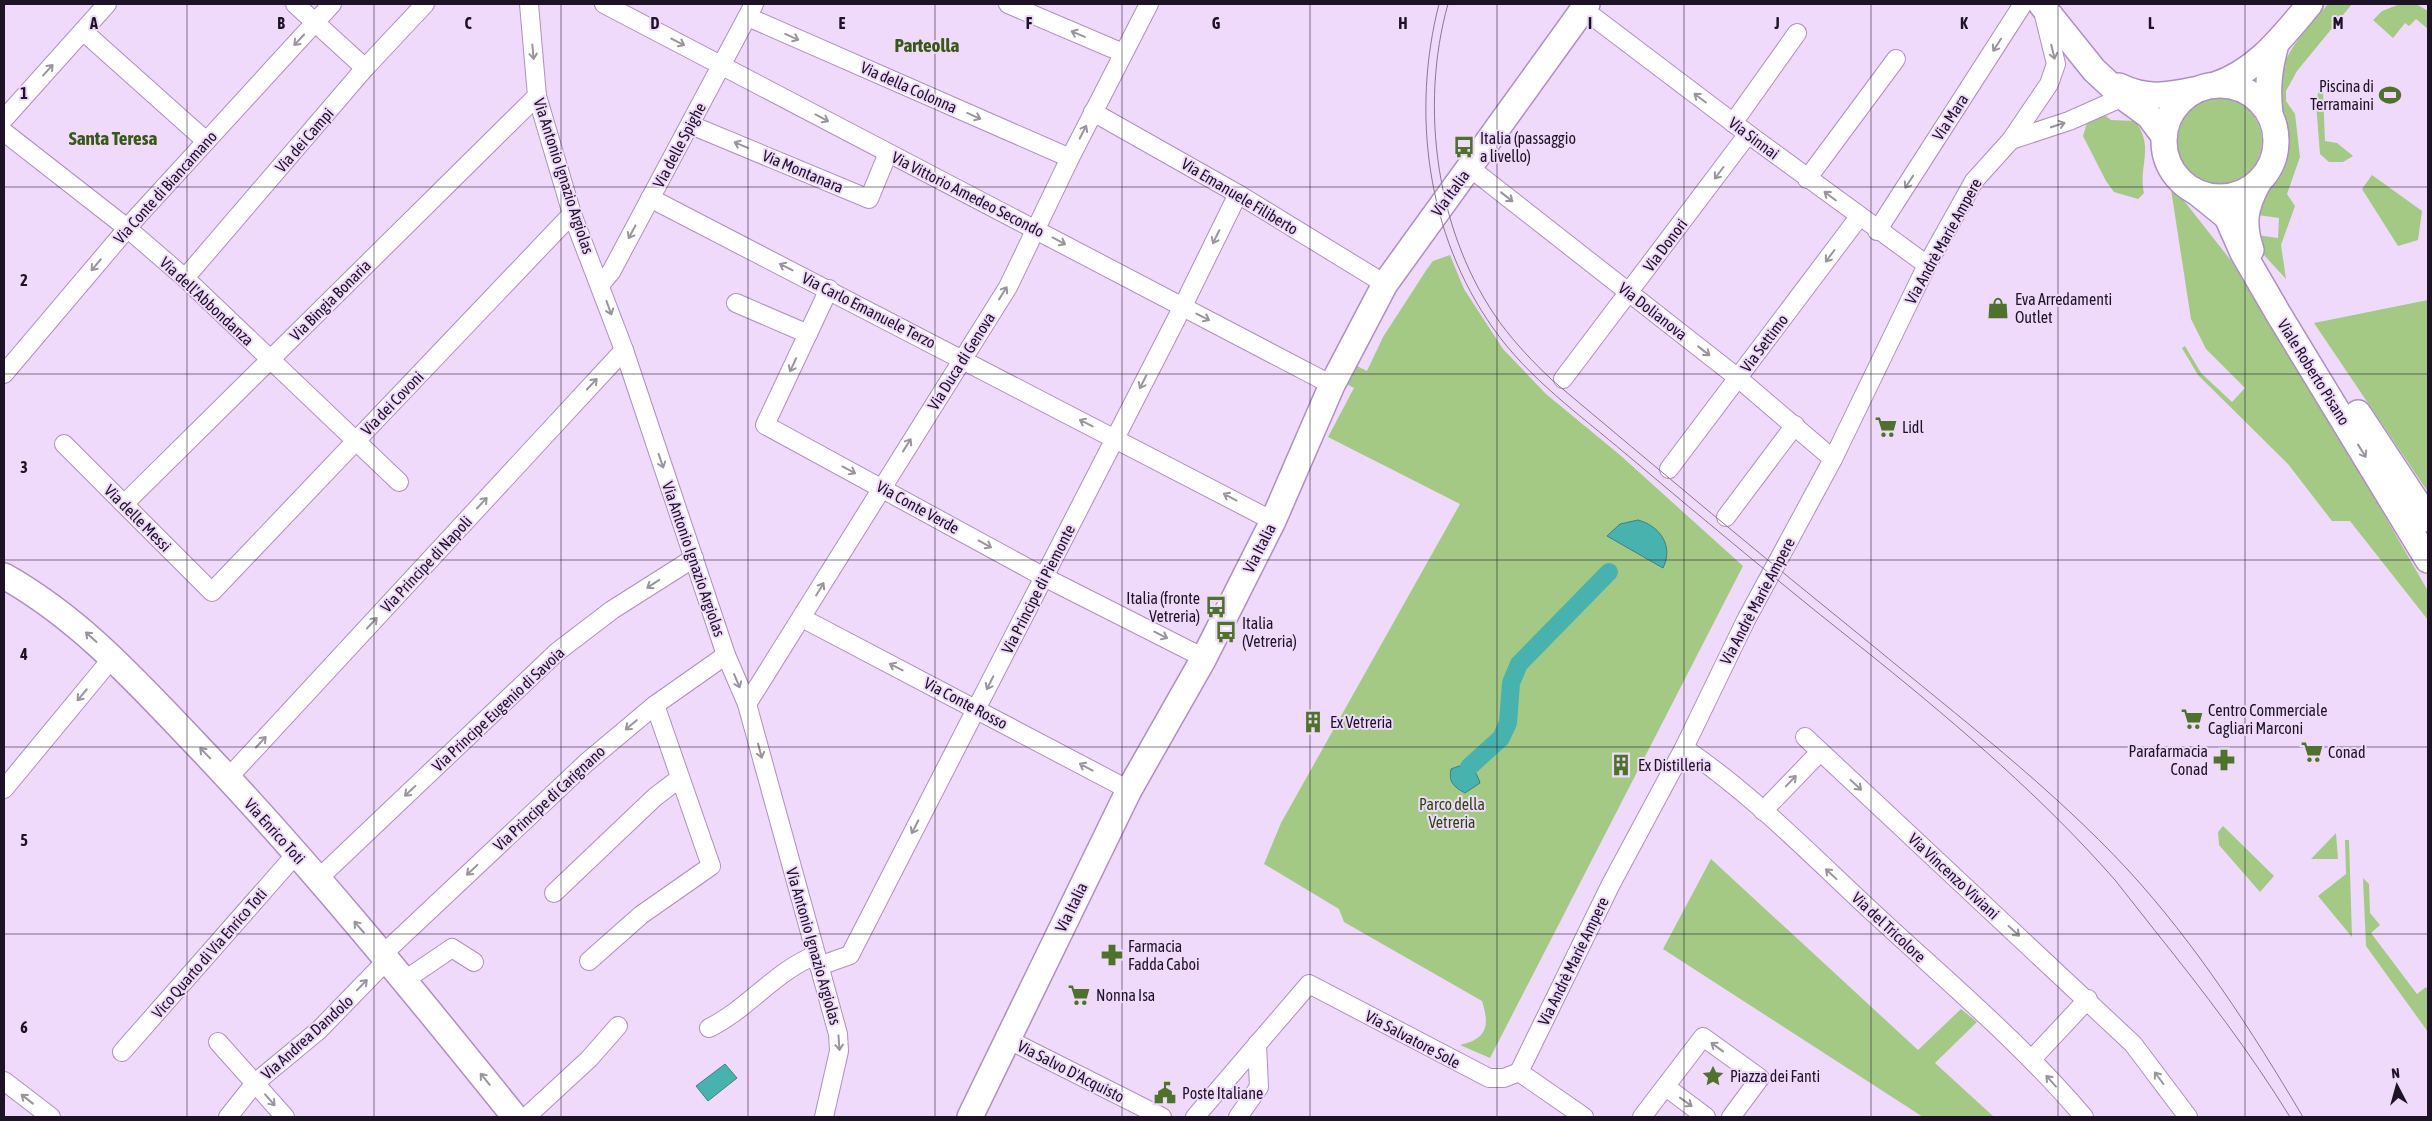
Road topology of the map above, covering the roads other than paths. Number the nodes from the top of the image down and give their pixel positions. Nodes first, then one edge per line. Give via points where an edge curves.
1 (107, 4) edge
2 (295, 4) edge
3 (332, 4) edge
4 (425, 4) edge
5 (529, 4) edge
6 (604, 4) edge
7 (1008, 4) edge
8 (1149, 4) edge
9 (2035, 4) edge
10 (2310, 4) edge
11 (1585, 6) edge
12 (751, 11) edge
13 (315, 22) junction
14 (83, 31) junction
15 (1797, 33) dead end
16 (2276, 44) junction
17 (1123, 53) junction
18 (1896, 59) dead end
19 (721, 65) junction
20 (365, 68) junction
21 (2094, 70) junction
22 (2202, 88) junction
23 (537, 96) junction
24 (2123, 97) junction
25 (1093, 112) junction
26 (2270, 114) junction
27 (4, 119) edge
28 (1733, 123) junction
29 (691, 125) junction
30 (4, 132) edge
31 (1748, 134) junction
32 (2164, 136) junction
33 (2011, 140) junction
34 (206, 141) junction
35 (888, 153) junction
36 (1070, 158) junction
37 (1469, 167) junction
38 (1807, 179) junction
39 (2258, 183) junction
40 (2195, 191) junction
41 (1238, 194) junction
42 (650, 198) junction
43 (572, 214) junction
44 (1859, 217) junction
45 (127, 228) junction
46 (1036, 229) junction
47 (1878, 231) junction
48 (1927, 265) junction
49 (184, 278) junction
50 (1385, 284) junction
51 (600, 285) junction
52 (829, 289) junction
53 (1630, 292) junction
54 (736, 303) dead end
55 (1183, 306) junction
56 (808, 334) junction
57 (624, 350) junction
58 (269, 359) junction
59 (962, 359) junction
60 (5, 370) edge
61 (1738, 378) junction
62 (1563, 379) dead end
63 (1332, 384) junction
64 (1795, 425) junction
65 (1115, 437) junction
66 (356, 440) junction
67 (64, 444) dead end
68 (1833, 459) junction
69 (1668, 469) dead end
70 (399, 482) dead end
71 (881, 487) junction
72 (124, 504) junction
73 (1726, 517) dead end
74 (2428, 519) edge
75 (1273, 521) junction
76 (694, 558) junction
77 (2428, 560) edge
78 (4, 576) edge
79 (1044, 577) junction
80 (212, 592) joint
81 (802, 618) junction
82 (726, 654) junction
83 (113, 657) junction
84 (1204, 658) junction
85 (747, 704) junction
86 (655, 705) junction
87 (977, 708) junction
88 (1805, 737) dead end
89 (1684, 748) junction
90 (1820, 752) junction
91 (228, 778) junction
92 (680, 778) junction
93 (4, 789) edge
94 (1129, 790) junction
95 (1763, 811) junction
96 (296, 854) junction
97 (318, 879) junction
98 (554, 893) dead end
99 (385, 957) junction
100 (817, 960) junction
101 (589, 961) dead end
102 (474, 962) dead end
103 (404, 980) junction
104 (2088, 999) junction
105 (618, 1026) dead end
106 (709, 1028) dead end
107 (1007, 1039) junction
108 (218, 1042) dead end
109 (1257, 1044) junction
110 (122, 1052) dead end
111 (2032, 1059) junction
112 (1519, 1072) junction
113 (4, 1082) edge
114 (255, 1083) junction
115 (1666, 1087) junction
116 (1576, 1115) edge
117 (50, 1117) edge
118 (228, 1117) edge
119 (285, 1117) edge
120 (515, 1117) edge
121 (526, 1117) edge
122 (824, 1117) edge
123 (970, 1117) edge
124 (1162, 1117) edge
125 (1196, 1117) edge
126 (1238, 1117) edge
127 (1642, 1117) edge
128 (1706, 1117) edge
129 (1731, 1117) edge
130 (2084, 1117) edge
131 (2188, 1117) edge

1 - 14 street
2 - 13 street
3 - 13 street, Via Conte di Biancamano
4 - 20 street, Via dei Campi
5 -> 23 street, Via Antonio Ignazio Argiolas
6 -> 19 street, Via Vittorio Amedeo Secondo
17 -> 7 street
8 - 17 street, Via Duca di Genova
9 - 21 street
9 -> 33 street, Via Andrè Marie Ampere via 2056,64 2050,84
9 -> 47 street, Via Mara
10 - 16 street
28 -> 11 street, Via Sinnai
11 - 37 street, Via Italia
12 - 19 street, Via delle Spighe
12 -> 36 street, Via della Colonna
13 - 20 street
13 -> 34 street, Via Conte di Biancamano
27 -> 14 street
14 - 34 street
15 - 28 street
16 - 22 street via 2233,79
16 - 26 street via 2267,90
17 - 25 street, Via Duca di Genova
18 - 38 street
19 - 29 street, Via delle Spighe
19 -> 35 street, Via Vittorio Amedeo Secondo
20 - 49 street, Via dei Campi
21 - 22 street via 2132,92 2153,96
21 - 24 street
22 - 26 street via 2235,86 2249,92
22 - 32 street via 2176,106
23 - 43 street, Via Antonio Ignazio Argiolas
23 - 58 street, Via Bingia Bonaria
24 - 32 street via 2149,116
33 -> 24 street, Via Andrè Marie Ampere via 2069,121
36 -> 25 street, Via Duca di Genova
25 - 41 street, Via Emanuele Filiberto
26 - 39 street via 2276,132 2276,151
28 - 31 street, Via Sinnai
35 -> 29 street, Via Montanara via 869,199
29 - 42 street, Via delle Spighe
30 - 45 street, Via dell'Abbondanza
31 - 38 street, Via Sinnai
31 -> 53 street, Via Donori
32 - 40 street via 2170,166 2181,181
33 - 48 street, Via Andrè Marie Ampere via 1974,181
34 - 45 street, Via Conte di Biancamano
35 - 46 street, Via Vittorio Amedeo Secondo
36 - 46 street, Via Duca di Genova
37 - 50 street, Via Italia
37 -> 53 street, Via Dolianova
44 -> 38 street, Via Sinnai
39 - 40 street via 2244,192 2228,196 2211,196
39 - 74 street, Viale Roberto Pisano via 2248,202 2245,218 2251,250
40 -> 77 street, Viale Roberto Pisano via 2227,217 2243,253 2279,315
41 - 50 street, Via Emanuele Filiberto
41 -> 55 street, Via Principe di Piemonte
42 -> 51 street, Via delle Spighe via 611,272
52 -> 42 street, Via Carlo Emanuele Terzo
43 - 51 street, Via Antonio Ignazio Argiolas
43 - 66 street, Via dei Covoni
44 - 47 street, Via Sinnai
44 -> 61 street, Via Settimo
45 - 49 street, Via dell'Abbondanza
45 -> 60 street, Via Conte di Biancamano
46 -> 55 street, Via Vittorio Amedeo Secondo
59 -> 46 street, Via Duca di Genova via 1008,287
47 - 48 street, Via Sinnai
48 - 68 street, Via Andrè Marie Ampere
49 - 58 street, Via dell'Abbondanza
50 - 63 street, Via Italia
51 -> 57 street, Via Antonio Ignazio Argiolas
52 - 56 street, Via Conte Verde
52 - 59 street, Via Carlo Emanuele Terzo
53 -> 61 street, Via Dolianova
53 - 62 street, Via Donori
54 - 56 street
55 -> 63 street, Via Vittorio Amedeo Secondo
55 -> 65 street, Via Principe di Piemonte
56 -> 71 street, Via Conte Verde via 765,425
57 -> 76 street, Via Antonio Ignazio Argiolas
91 -> 57 street, Via Principe di Napoli
58 - 66 street, Via dell'Abbondanza
58 - 72 street, Via Bingia Bonaria
65 -> 59 street, Via Carlo Emanuele Terzo
71 -> 59 street, Via Duca di Genova
61 - 64 street, Via Dolianova
61 - 69 street, Via Settimo
63 - 75 street, Via Italia
64 - 68 street, Via Dolianova
64 - 73 street
75 -> 65 street, Via Carlo Emanuele Terzo
65 - 79 street, Via Principe di Piemonte
66 - 70 street, Via dell'Abbondanza
66 - 80 street, Via dei Covoni
67 - 72 street, Via delle Messi
68 - 89 street, Via Andrè Marie Ampere via 1734,643
71 -> 79 street, Via Conte Verde
81 -> 71 street, Via Duca di Genova
72 - 80 street, Via delle Messi
75 - 84 street, Via Italia
76 - 82 street, Via Antonio Ignazio Argiolas
76 -> 97 street, Via Principe Eugenio di Savoia via 612,610 557,652
83 -> 78 street, Via Enrico Toti via 49,604
79 -> 84 street, Via Conte Verde
79 -> 87 street, Via Principe di Piemonte
81 - 85 street, Via Duca di Genova
87 -> 81 street, Via Conte Rosso
82 -> 85 street, Via Antonio Ignazio Argiolas
82 - 86 street, Via Principe di Carignano
91 -> 83 street, Via Enrico Toti
83 -> 93 street
84 - 94 street, Via Italia
85 -> 100 street, Via Antonio Ignazio Argiolas
86 - 92 street
86 -> 99 street, Via Principe di Carignano via 586,762
94 -> 87 street, Via Conte Rosso
87 -> 100 street, Via Principe di Piemonte via 850,955
88 - 90 street, Via Vincenzo Viviani
89 - 95 street, Via del Tricolore
89 - 112 street, Via Andrè Marie Ampere via 1611,884
95 -> 90 street
90 -> 104 street, Via Vincenzo Viviani
91 - 96 street, Via Enrico Toti
92 - 98 street via 655,797
92 - 101 street via 711,866 641,915
94 - 107 street, Via Italia
111 -> 95 street, Via del Tricolore
96 - 97 street, Via Enrico Toti
96 - 110 street, Vico Quarto di Via Enrico Toti
99 -> 97 street, Via Enrico Toti
99 - 103 street, Via Enrico Toti
114 -> 99 street, Via Andrea Dandolo via 319,1030
100 - 106 street, Via Principe di Piemonte via 798,962 755,998
100 -> 122 street, Via Antonio Ignazio Argiolas via 838,1034 839,1051
102 - 103 street via 452,948
120 -> 103 street, Via Enrico Toti
104 - 111 street
131 -> 104 street, Via Vincenzo Viviani via 2133,1044
105 - 121 street via 589,1059
107 - 123 street, Via Italia
107 - 124 street, Via Salvo D'Acquisto
108 - 114 street
109 - 112 street, Via Salvatore Sole via 1309,984 1489,1078 1504,1078
109 - 125 street
109 - 126 street via 1259,1087
130 -> 111 street, Via del Tricolore
112 - 116 street
117 -> 113 street
114 - 118 street, Via Andrea Dandolo
114 -> 119 street
115 - 127 street
115 -> 128 street
129 -> 115 street via 1760,1078 1703,1037

